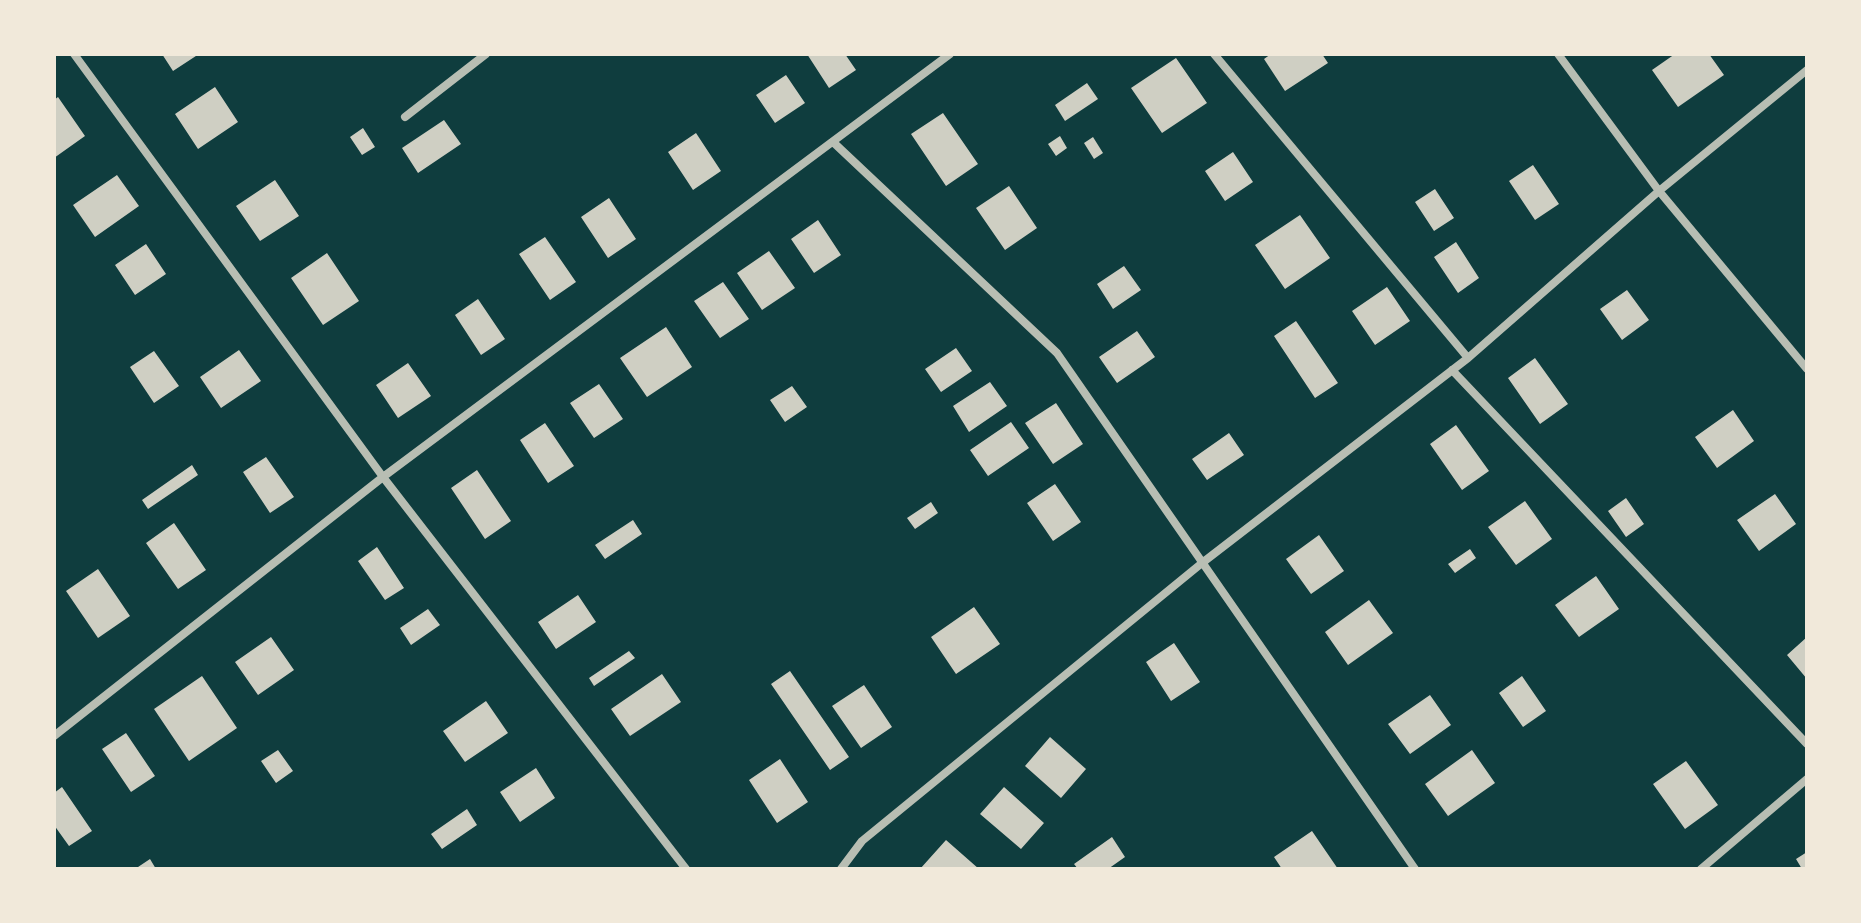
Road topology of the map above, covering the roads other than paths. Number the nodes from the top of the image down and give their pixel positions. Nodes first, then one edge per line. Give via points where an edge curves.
1 (74, 54) edge
2 (486, 54) edge
3 (950, 54) edge
4 (1214, 54) edge
5 (1558, 54) edge
6 (1807, 70) edge
7 (405, 117) dead end
8 (833, 142) junction
9 (1659, 191) junction
10 (1468, 358) junction
11 (1807, 369) edge
12 (1452, 370) junction
13 (383, 477) junction
14 (1202, 563) junction
15 (54, 736) edge
16 (1807, 744) edge
17 (1807, 779) edge
18 (686, 869) edge
19 (841, 869) edge
20 (1415, 869) edge
21 (1701, 869) edge

1 - 13 street
2 - 7 street
3 - 8 street
4 - 10 street
5 - 9 street
6 - 9 street
8 - 13 street
8 - 14 street via 1057,353
9 - 10 street
9 - 11 street
10 - 12 street
12 - 14 street
12 - 16 street
13 - 15 street
13 - 18 street
14 - 19 street via 862,841
14 - 20 street
17 - 21 street

